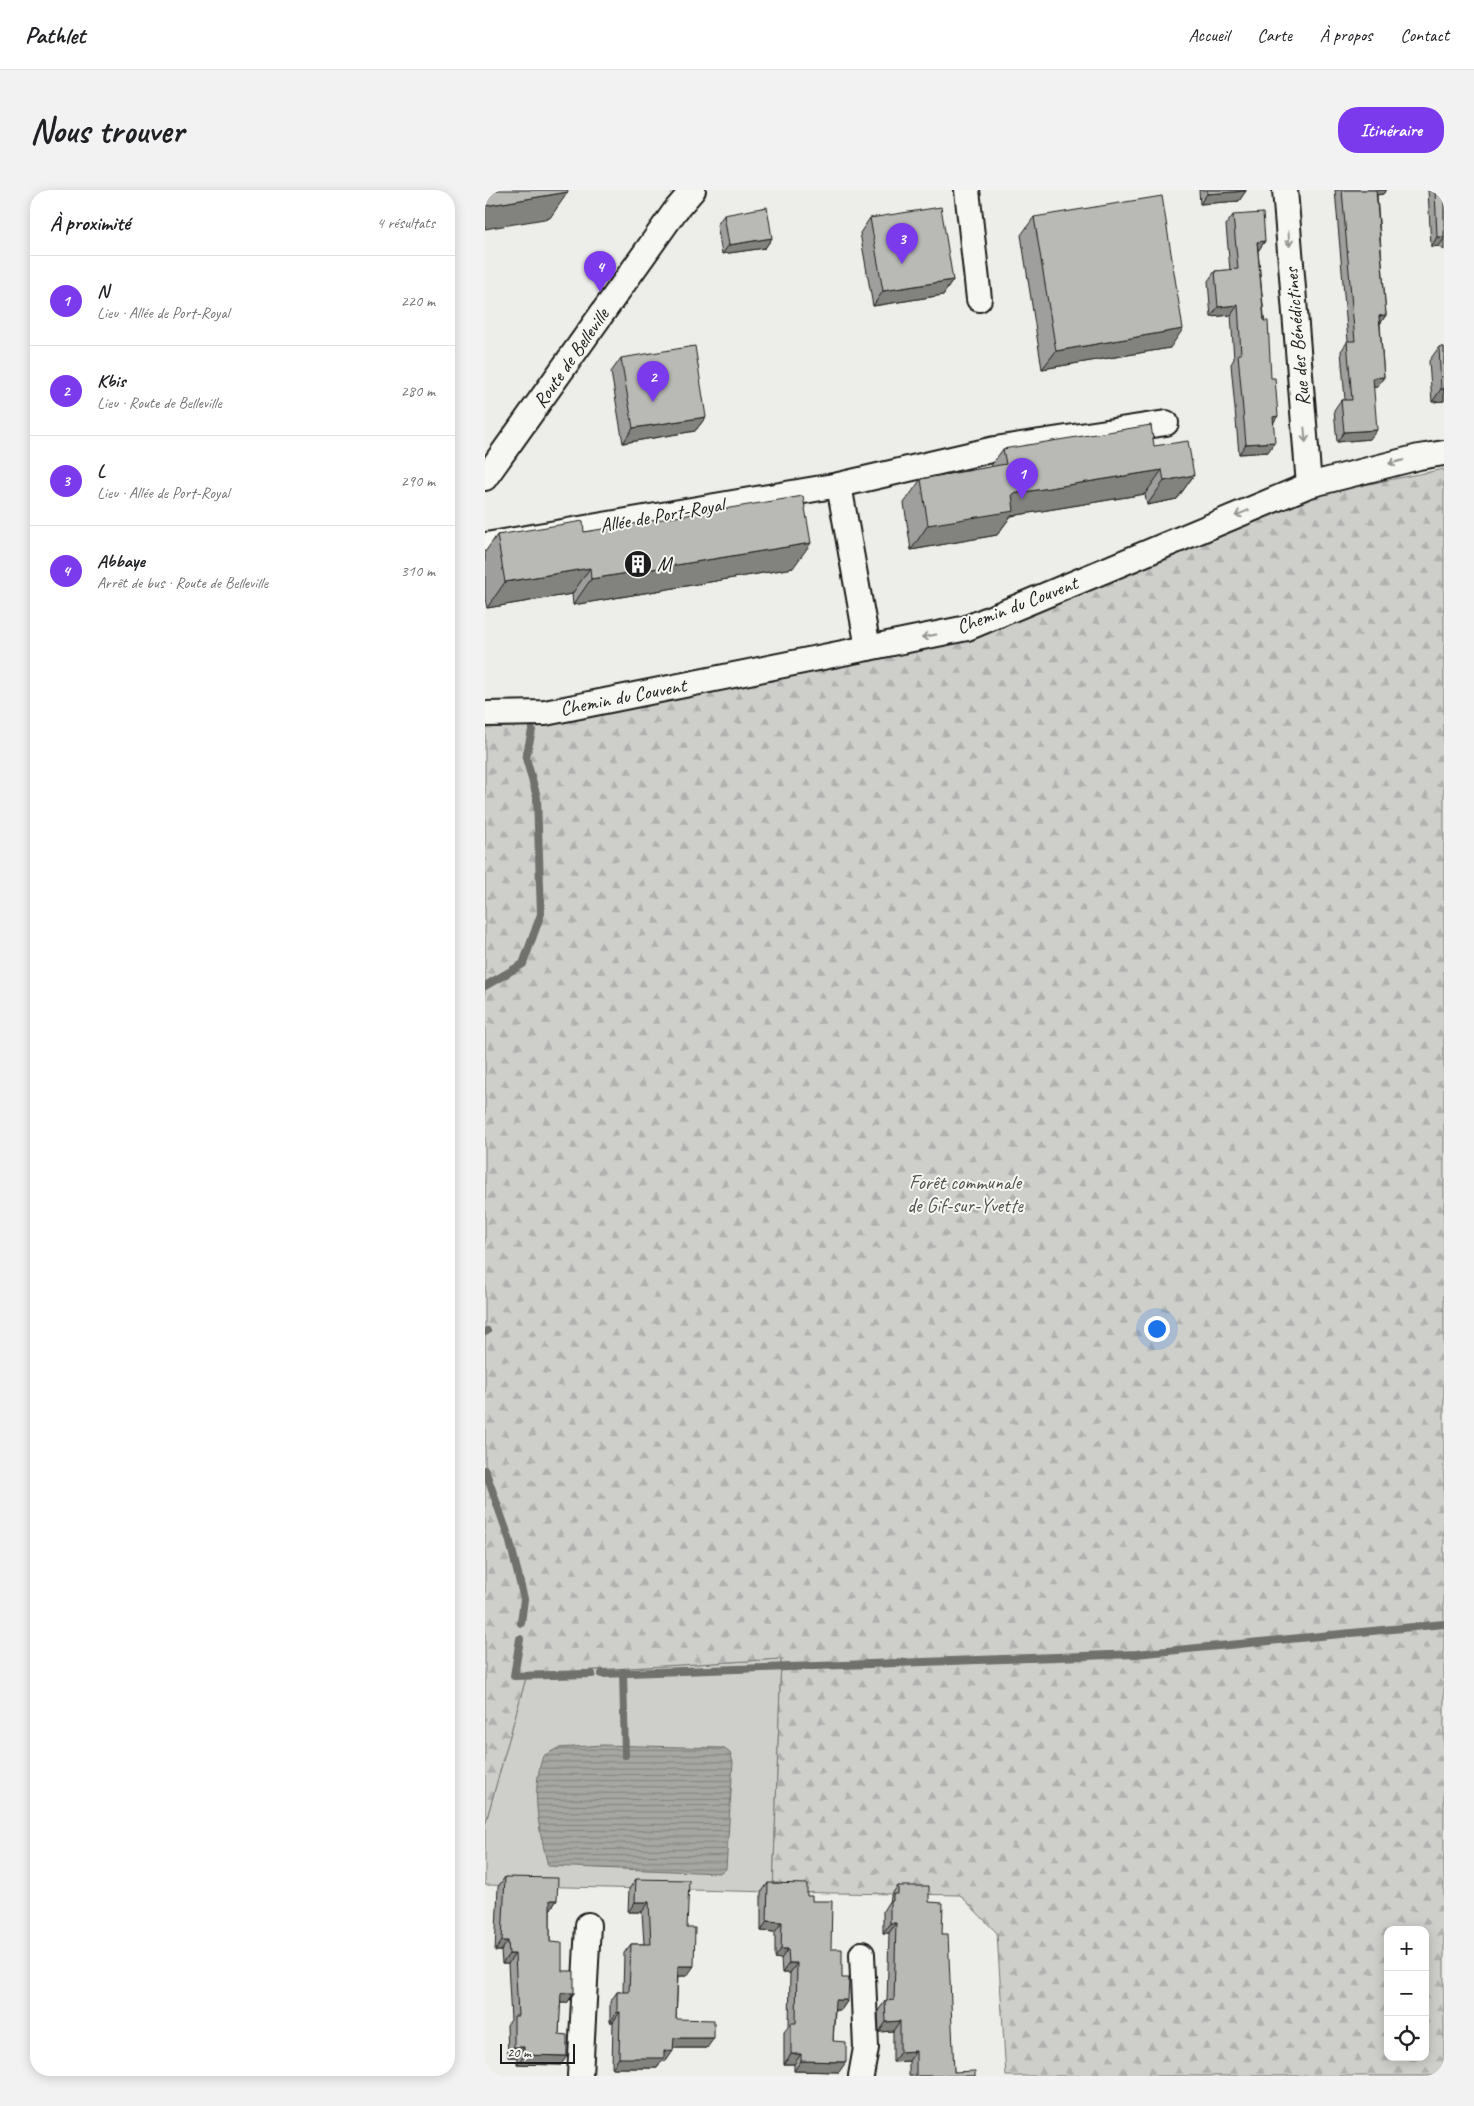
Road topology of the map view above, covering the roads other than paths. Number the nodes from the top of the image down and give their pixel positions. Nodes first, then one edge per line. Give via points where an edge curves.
1 (693, 190) edge
2 (967, 190) edge
3 (1285, 190) edge
4 (979, 299) dead end
5 (1166, 423) dead end
6 (1444, 453) edge
7 (485, 478) edge
8 (1309, 484) junction
9 (839, 485) junction
10 (486, 545) edge
11 (868, 648) junction
12 (485, 714) edge
13 (588, 1926) dead end
14 (862, 1954) dead end
15 (580, 2076) edge
16 (861, 2076) edge

1 - 7 street, Route de Belleville
2 - 4 street
3 -> 8 street, Rue des Bénédictines
5 - 9 street, Allée de Port-Royal via 995,449
6 -> 8 street, Chemin du Couvent via 1419,456
8 -> 11 street, Chemin du Couvent via 967,628
9 - 10 street, Allée de Port-Royal
9 - 11 street
11 - 12 street, Chemin du Couvent via 545,713
13 - 15 street
14 - 16 street via 866,2048

